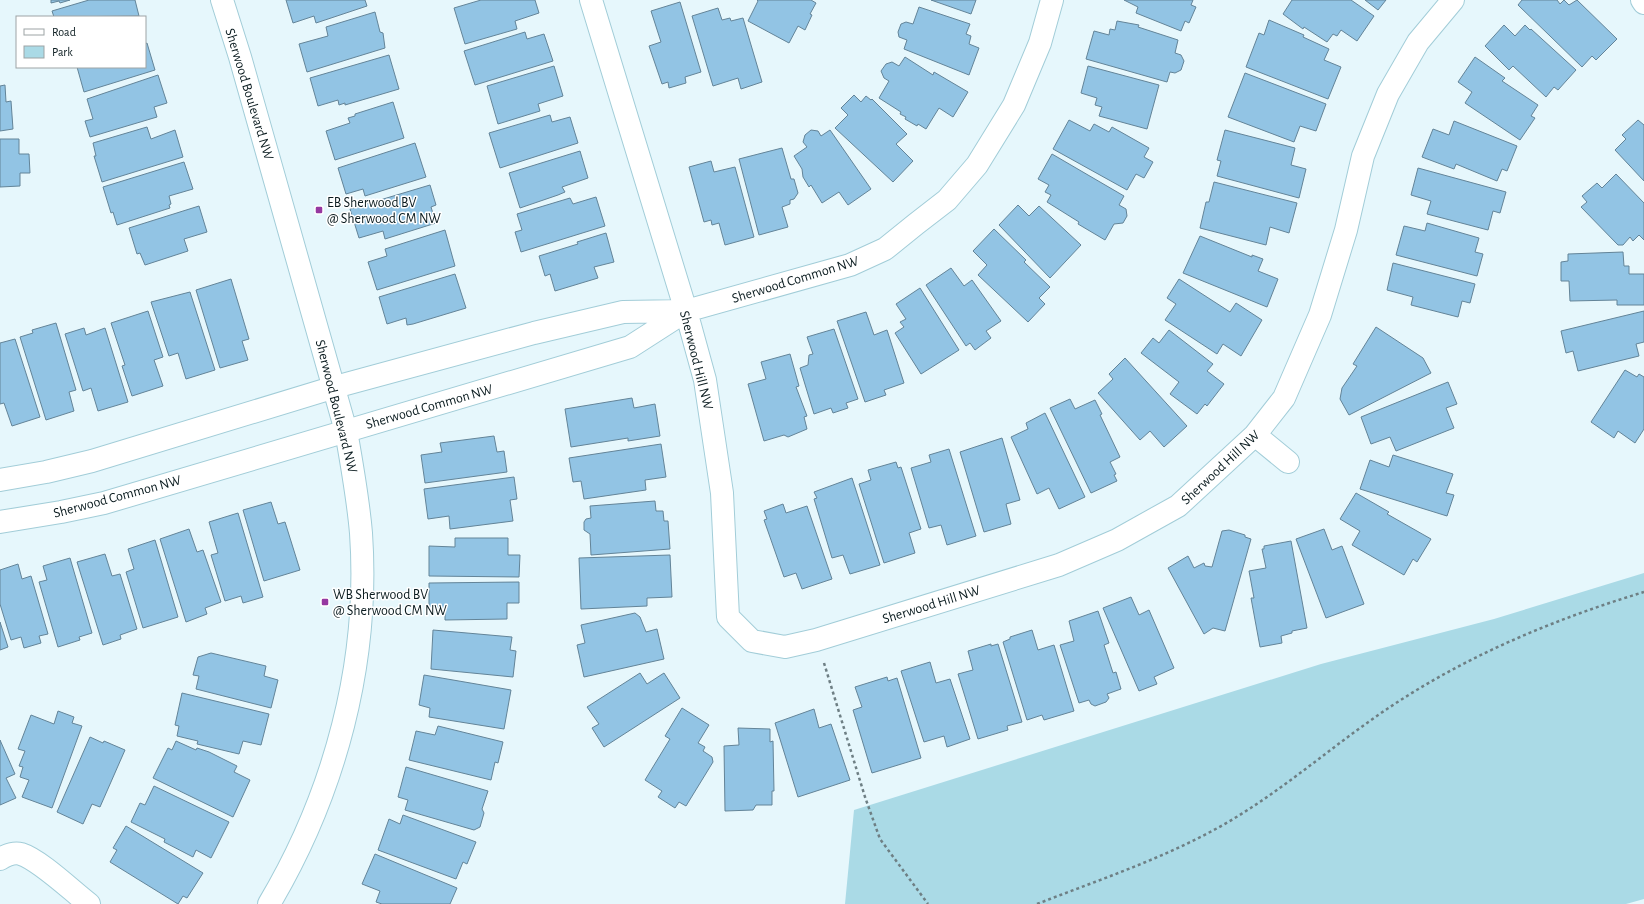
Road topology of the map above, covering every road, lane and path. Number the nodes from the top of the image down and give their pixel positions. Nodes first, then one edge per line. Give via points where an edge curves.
1 (222, 0) edge
2 (591, 0) edge
3 (1052, 0) edge
4 (1453, 0) edge
5 (1642, 0) edge
6 (1644, 3) edge
7 (686, 311) junction
8 (335, 387) junction
9 (346, 431) junction
10 (1255, 435) junction
11 (1288, 462) dead end
12 (0, 480) edge
13 (0, 522) edge
14 (1644, 592) edge
15 (816, 640) junction
16 (0, 860) edge
17 (89, 904) edge
18 (269, 904) edge
19 (928, 904) edge
20 (1037, 904) edge

1 - 8 street, Sherwood Boulevard NW
2 - 7 street, Sherwood Hill NW
3 - 7 street, Sherwood Common NW via 1040,43 1014,105 977,165 947,200 884,249 850,265
4 - 10 street, Sherwood Hill NW via 1418,42 1388,94 1363,156 1346,230 1320,315 1284,398
5 - 6 street
7 - 8 street, Sherwood Common NW via 623,312 534,333
7 - 9 street, Sherwood Common NW via 630,347
7 - 15 street, Sherwood Hill NW via 705,380 722,493 728,618 752,642 785,647
8 - 9 street, Sherwood Boulevard NW
8 - 12 street, Sherwood Common NW via 92,461
9 - 13 street, Sherwood Common NW via 104,503
9 - 18 street, Sherwood Boulevard NW via 356,482 362,586 351,689 324,789 304,837
10 - 11 street
10 - 15 street, Sherwood Hill NW via 1178,506 1117,540 1059,565
14 - 20 path via 1494,648 1391,706 1271,794 1212,831 1147,862
15 - 19 path via 880,839
16 - 17 street via 5,856 19,854 35,861

